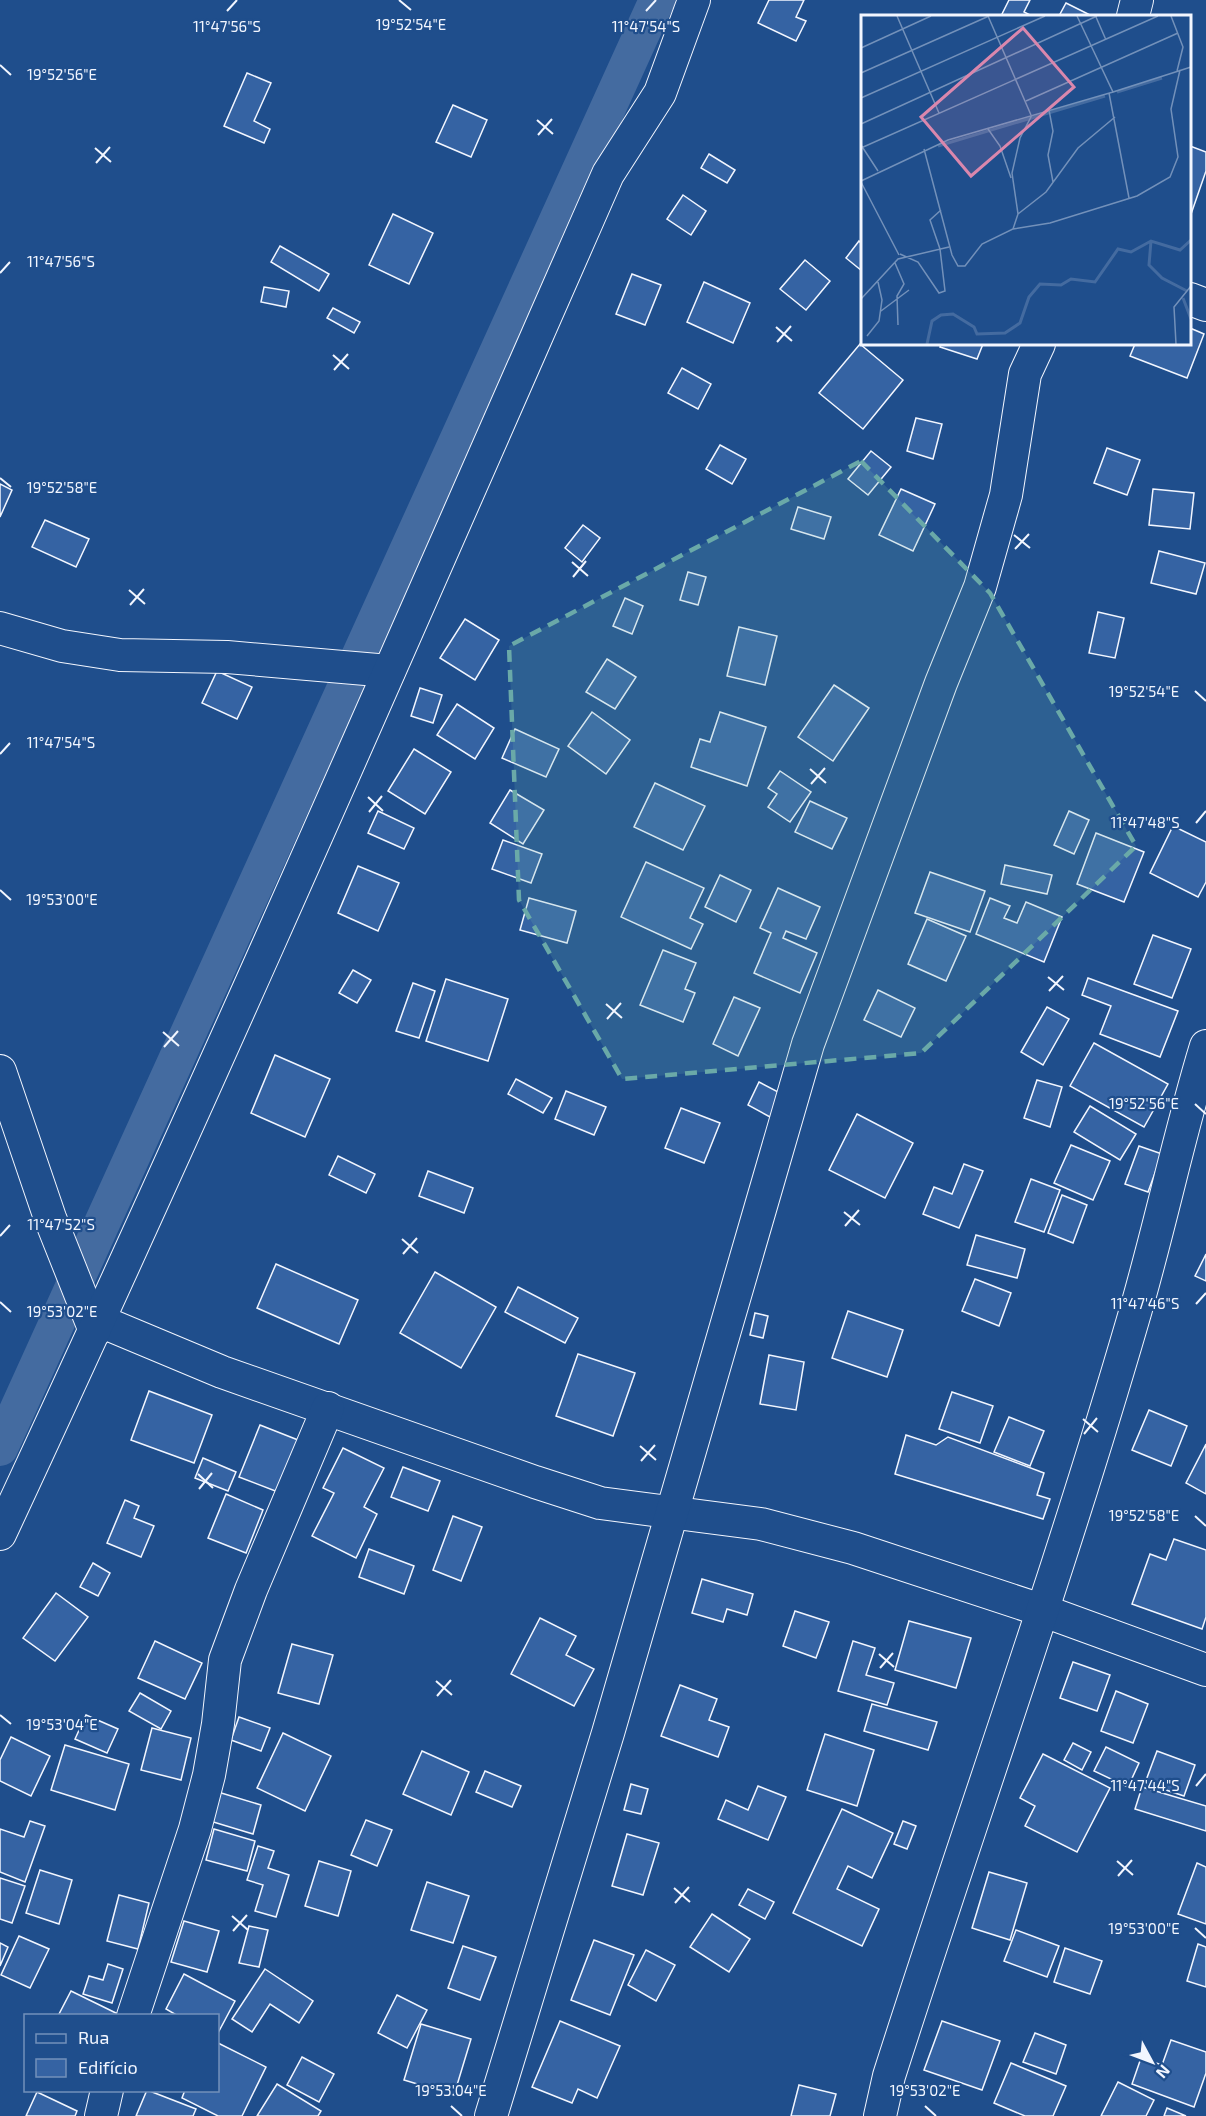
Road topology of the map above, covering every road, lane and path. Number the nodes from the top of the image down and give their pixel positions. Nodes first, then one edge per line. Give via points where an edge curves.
1 (694, 0) edge
2 (1137, 0) edge
3 (1133, 15) edge
4 (1191, 299) edge
5 (1206, 305) edge
6 (1039, 345) edge
7 (0, 628) edge
8 (389, 671) junction
9 (1206, 1046) edge
10 (0, 1071) edge
11 (97, 1326) junction
12 (328, 1408) junction
13 (670, 1514) junction
14 (0, 1534) edge
15 (1044, 1611) junction
16 (1206, 1670) edge
17 (134, 2014) edge
18 (107, 2092) edge
19 (101, 2116) edge
20 (491, 2116) edge
21 (880, 2116) edge

1 - 8 street via 660,93 608,174
2 - 3 street
4 - 5 street
6 - 13 street via 1025,374 1006,495 980,587 808,1044
7 - 8 street via 62,646 120,655 227,657
8 - 11 street
9 - 15 street via 1132,1321
10 - 11 street via 50,1218
11 - 12 street
11 - 14 street
12 - 13 street via 600,1503
12 - 17 street via 225,1660 209,1775 195,1830
13 - 15 street via 761,1524 853,1548
13 - 20 street
15 - 16 street
15 - 21 street via 963,1845 889,2076
18 - 19 street

